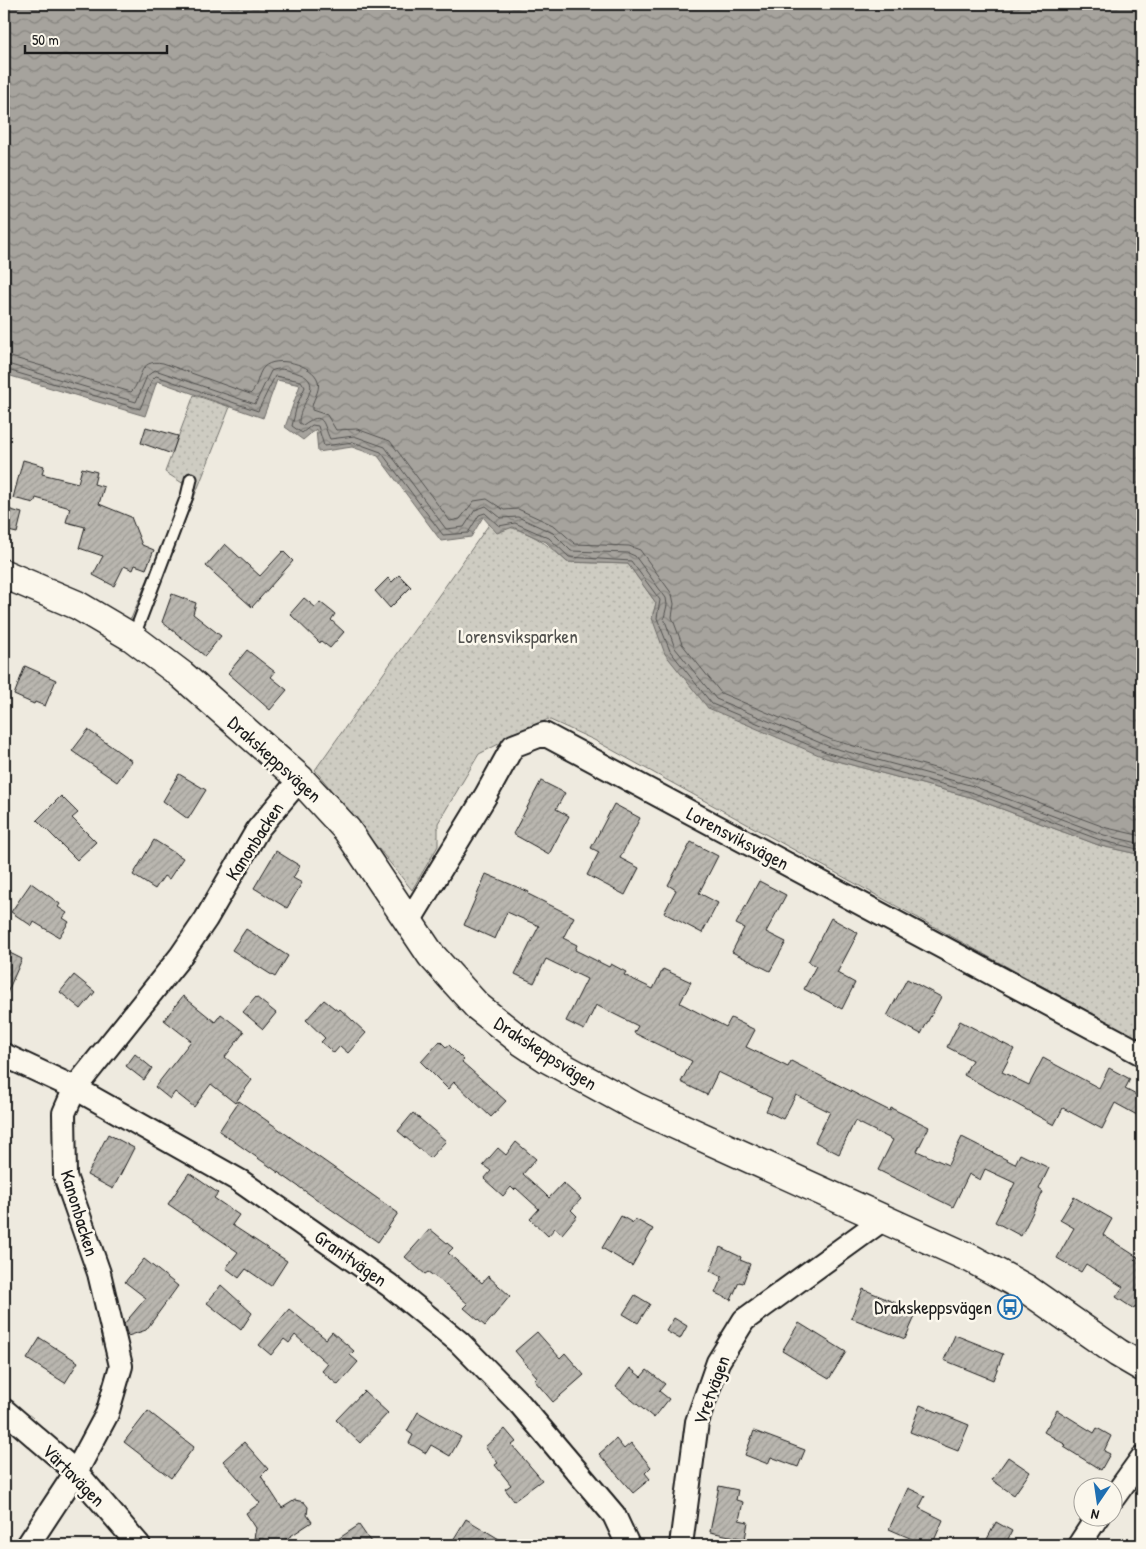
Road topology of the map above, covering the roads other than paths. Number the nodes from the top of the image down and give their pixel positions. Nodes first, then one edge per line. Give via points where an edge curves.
1 (191, 479) dead end
2 (4, 574) edge
3 (133, 638) junction
4 (300, 779) junction
5 (408, 923) junction
6 (1142, 1054) edge
7 (4, 1055) edge
8 (75, 1088) junction
9 (882, 1220) junction
10 (1142, 1367) edge
11 (4, 1410) edge
12 (1142, 1458) edge
13 (76, 1472) junction
14 (1124, 1483) edge
15 (1091, 1526) edge
16 (28, 1545) edge
17 (139, 1545) edge
18 (628, 1545) edge
19 (681, 1545) edge
20 (1079, 1545) edge

1 - 3 lane
2 - 3 street, Drakskeppsvägen via 78,605
3 - 4 street, Drakskeppsvägen via 182,675
4 - 5 street, Drakskeppsvägen via 347,830
4 - 8 street, Kanonbacken via 258,829 180,957
5 - 6 street, Lorensviksvägen via 513,746 544,734
5 - 9 street, Drakskeppsvägen via 477,1006 548,1059 636,1107
7 - 8 street, Granitvägen
8 - 13 street, Kanonbacken via 64,1113 64,1176 99,1273 121,1366 107,1414
8 - 18 street, Granitvägen via 240,1181 390,1285 459,1342 520,1404 614,1516
9 - 10 street, Drakskeppsvägen via 966,1256 1025,1288
9 - 19 street, Vretvägen via 750,1315 718,1362 697,1422
11 - 13 street, Värtavägen
12 - 14 street
13 - 16 street, Kanonbacken
13 - 17 street, Värtavägen
15 - 20 street

